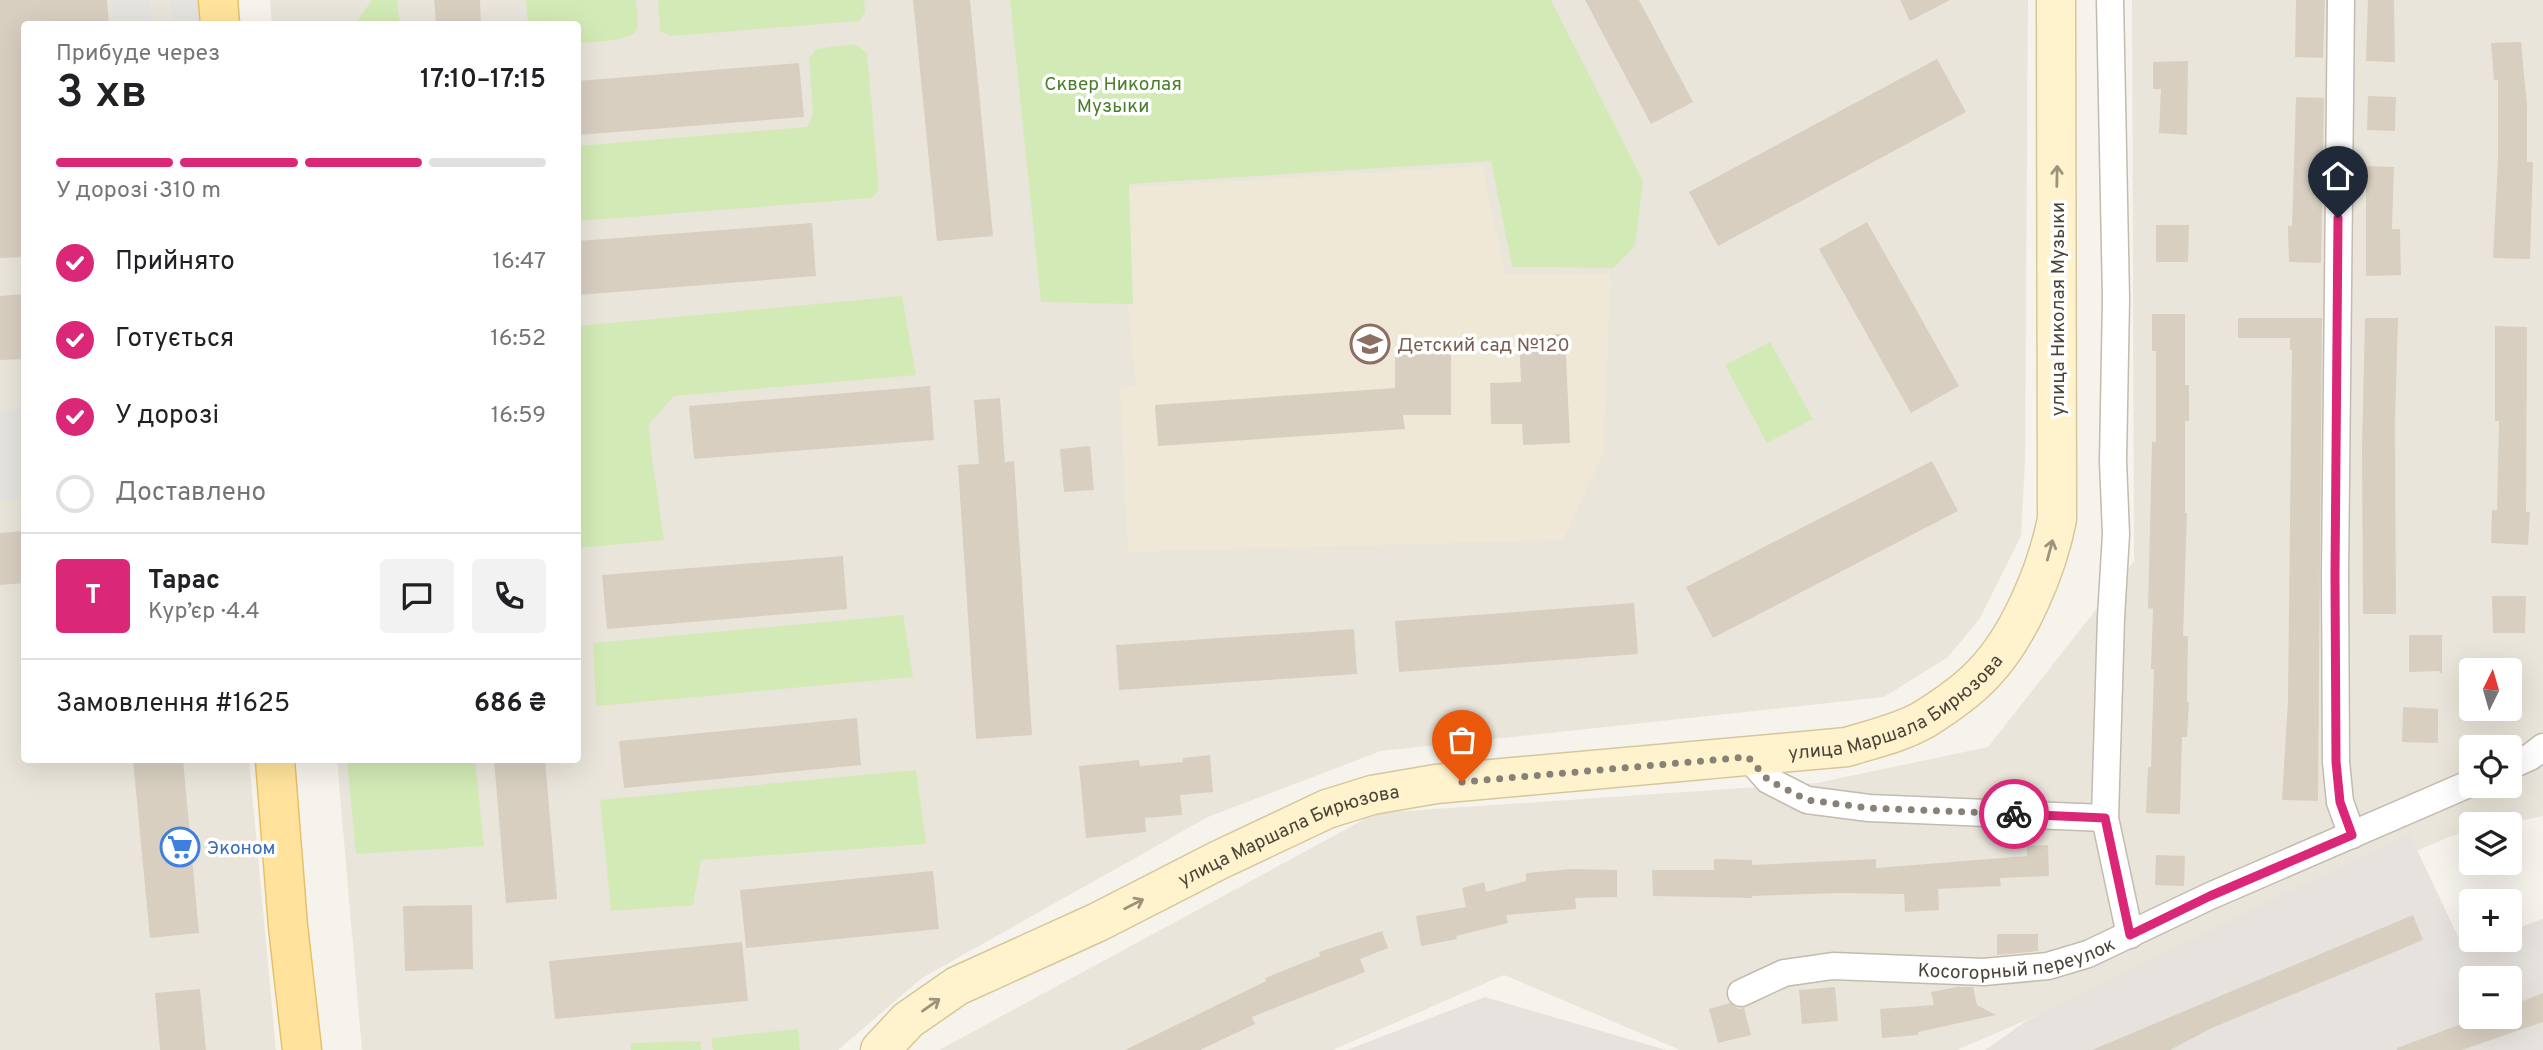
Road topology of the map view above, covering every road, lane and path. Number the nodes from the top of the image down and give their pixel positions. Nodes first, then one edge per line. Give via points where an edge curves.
1 (218, 0) edge
2 (2056, 0) edge
3 (2110, 0) edge
4 (2341, 0) edge
5 (220, 21) edge
6 (2024, 613) joint
7 (2543, 747) edge
8 (1748, 757) junction
9 (2522, 761) edge
10 (275, 763) edge
11 (2459, 788) edge
12 (2105, 818) junction
13 (2352, 835) junction
14 (2130, 935) junction
15 (1741, 993) dead end
16 (302, 1050) edge
17 (880, 1050) edge

1 - 5 main road
6 -> 2 main road, улица Николая Музыки via 2043,572 2057,519
3 - 12 street via 2116,534
4 - 13 street via 2336,762 2340,802
6 - 8 main road, улица Маршала Бирюзова via 1984,674 1921,720 1847,747
7 - 9 street
8 - 12 street via 1768,780 1807,800 1869,808
17 -> 8 main road, улица Маршала Бирюзова via 908,1020 957,986 1327,809 1372,795 1436,784
10 - 16 main road
11 - 13 street, Косогорный переулок
12 - 14 street
13 - 14 street, Косогорный переулок
14 - 15 street, Косогорный переулок via 2048,966 1984,971 1833,966 1784,973

